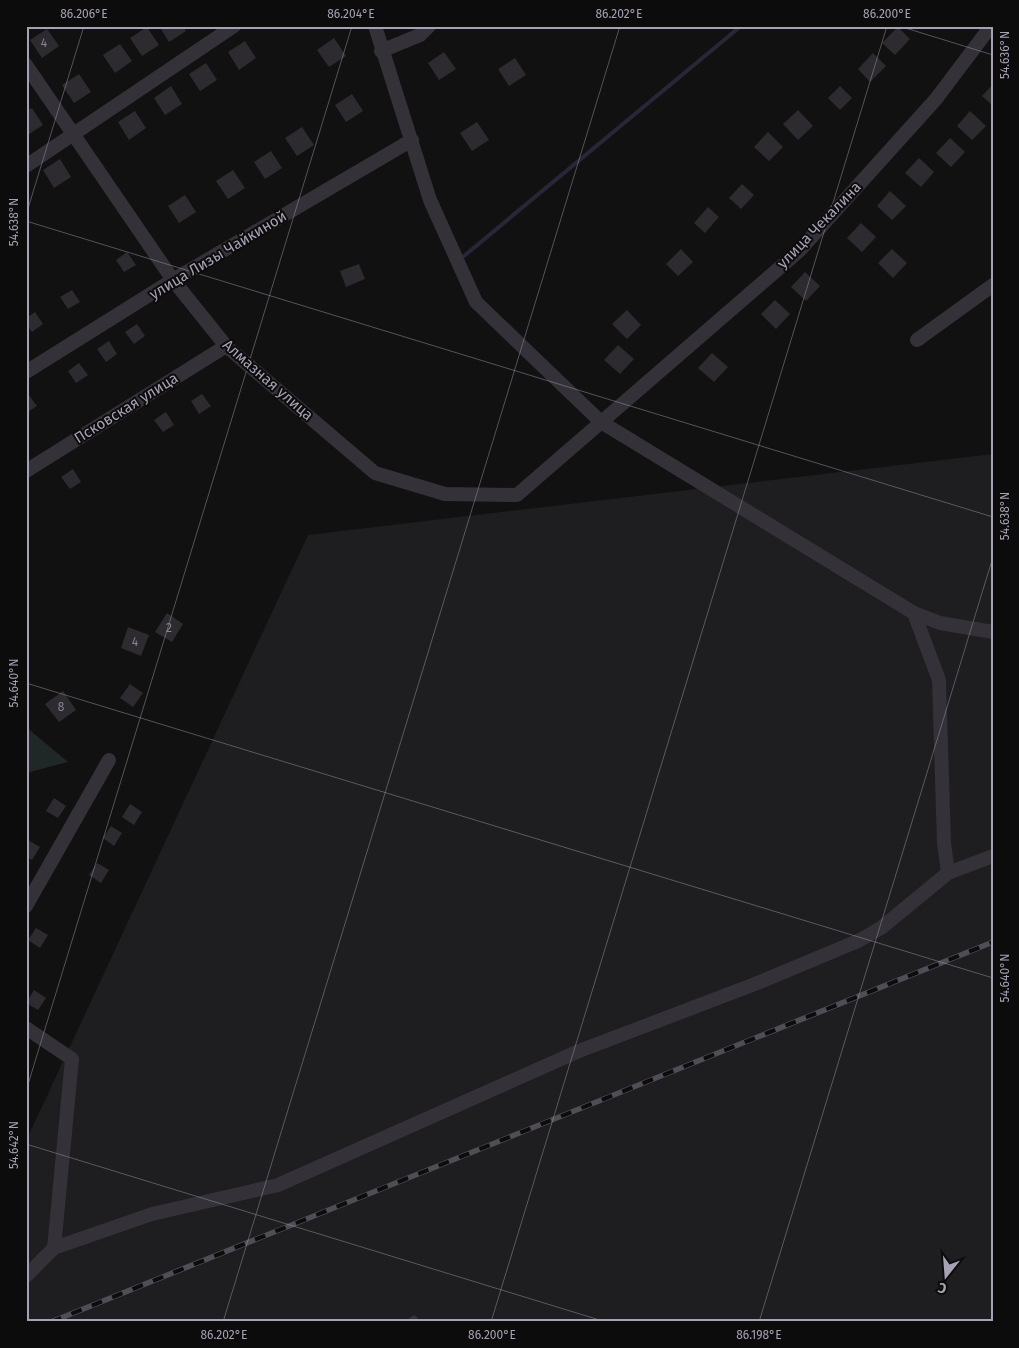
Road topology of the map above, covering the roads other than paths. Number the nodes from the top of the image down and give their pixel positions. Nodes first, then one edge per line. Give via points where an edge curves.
1 (234, 26) edge
2 (375, 26) edge
3 (430, 26) edge
4 (991, 26) edge
5 (381, 51) junction
6 (26, 65) edge
7 (76, 134) junction
8 (412, 140) junction
9 (26, 166) edge
10 (173, 280) junction
11 (993, 284) edge
12 (917, 340) dead end
13 (226, 346) junction
14 (26, 372) edge
15 (601, 422) junction
16 (26, 471) edge
17 (914, 613) junction
18 (993, 632) edge
19 (109, 760) dead end
20 (993, 856) edge
21 (948, 873) junction
22 (26, 906) edge
23 (26, 1028) edge
24 (54, 1248) junction
25 (26, 1276) edge

1 - 7 street
2 - 5 street
3 - 5 street via 420,35
4 - 15 street, улица Чекалина via 936,99 799,250
5 - 8 street
6 - 7 street, Алмазная улица
7 - 9 street
7 - 10 street, Алмазная улица
8 - 10 street, улица Лизы Чайкиной
8 - 15 street via 430,200 476,302
10 - 13 street, Алмазная улица
10 - 14 street, улица Лизы Чайкиной
11 - 12 street
13 - 15 street, Алмазная улица via 375,473 445,494 516,496
13 - 16 street, Псковская улица
15 - 17 street
17 - 18 street via 940,623
17 - 21 street via 939,680 944,843
19 - 22 street
20 - 21 street
21 - 24 street via 881,928 858,941 579,1051 278,1185 152,1214
23 - 24 street via 72,1059
24 - 25 street

